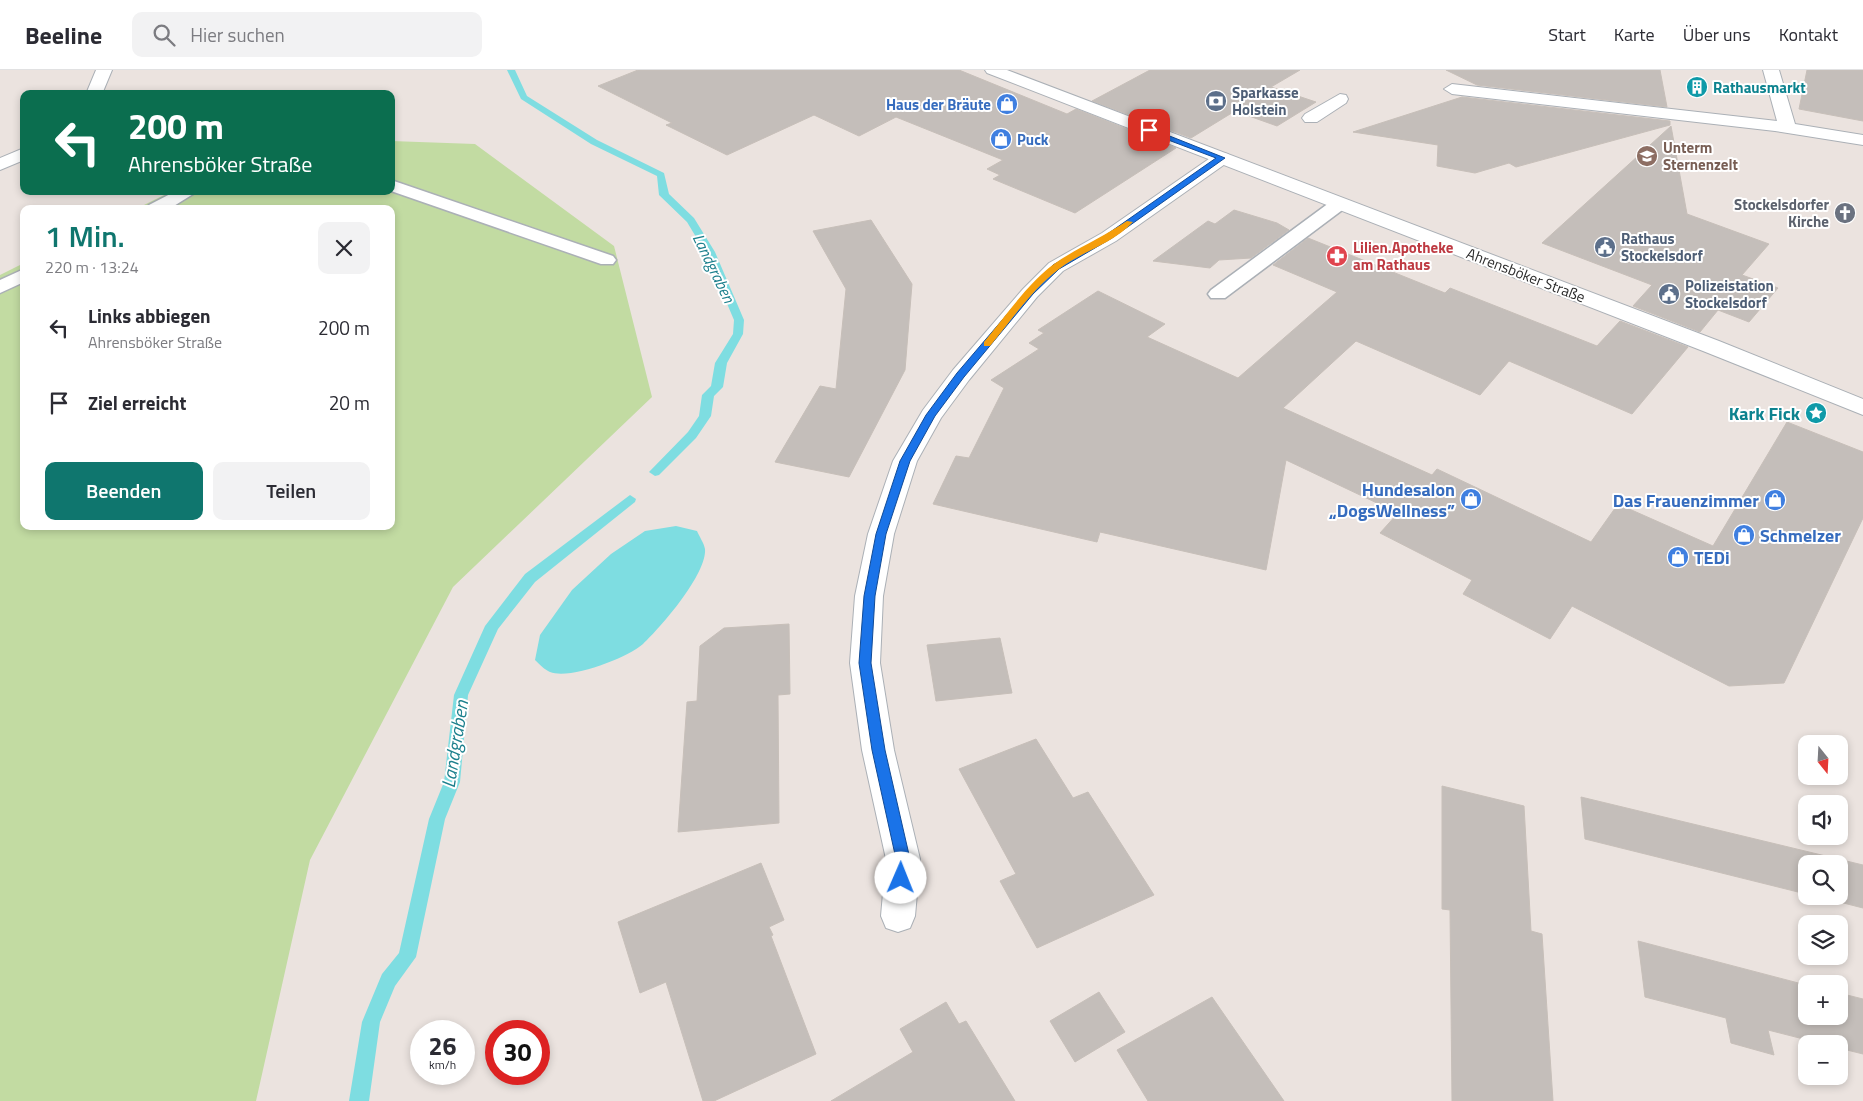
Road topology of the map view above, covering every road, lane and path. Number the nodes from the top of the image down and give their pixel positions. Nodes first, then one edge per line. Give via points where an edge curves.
1 (104, 70) edge
2 (993, 70) edge
3 (1771, 70) edge
4 (1452, 89) dead end
5 (96, 90) edge
6 (1340, 99) dead end
7 (1311, 118) dead end
8 (1788, 128) junction
9 (1863, 140) edge
10 (20, 155) edge
11 (1222, 158) junction
12 (0, 165) edge
13 (395, 186) edge
14 (182, 195) edge
15 (1339, 204) junction
16 (163, 205) edge
17 (607, 260) dead end
18 (20, 277) edge
19 (0, 287) edge
20 (1218, 294) dead end
21 (1863, 408) edge
22 (898, 916) dead end

1 - 5 street
2 - 11 street, Ahrensböker Straße
3 - 8 street
4 - 8 street
6 - 7 street
8 - 9 street
10 - 12 street
11 - 15 street, Ahrensböker Straße
11 - 22 street via 1109,237 1056,267 1030,292 960,375 931,415 905,461 881,534 869,596 865,663 878,750 903,859
13 - 17 lane
14 - 16 lane
15 - 20 lane
15 - 21 street, Ahrensböker Straße via 1711,346
18 - 19 lane

